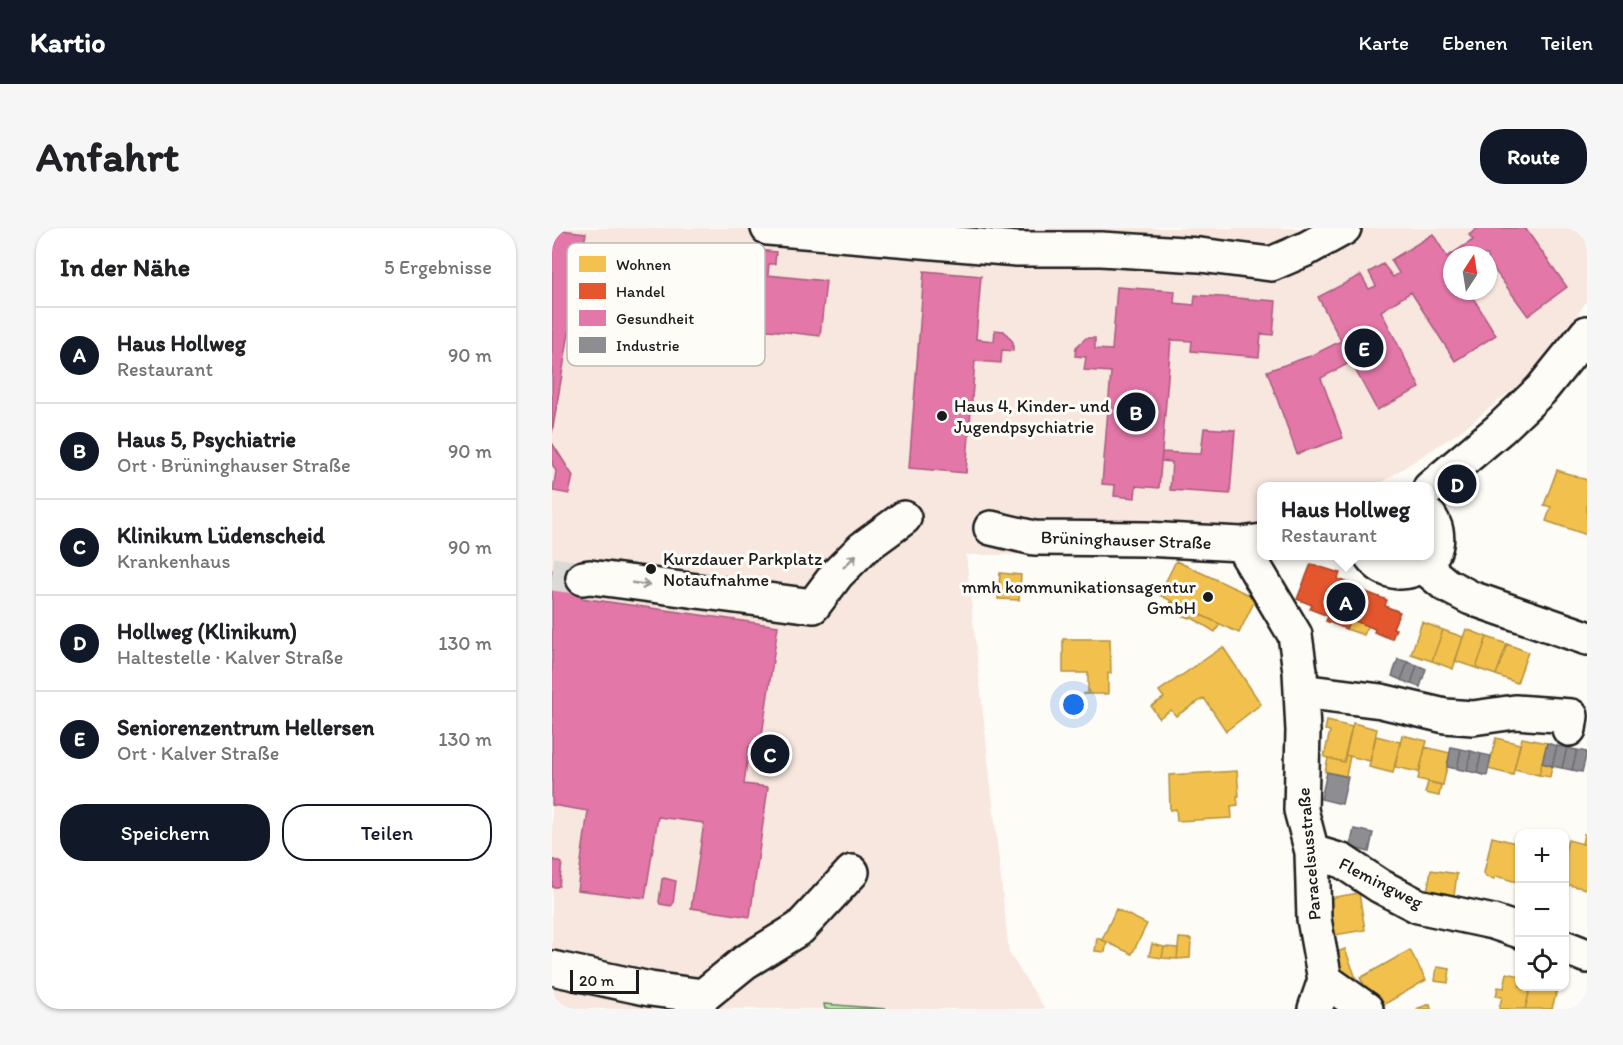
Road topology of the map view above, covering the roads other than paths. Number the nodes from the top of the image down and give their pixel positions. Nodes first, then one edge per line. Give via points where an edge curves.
1 (768, 228) edge
2 (1344, 228) edge
3 (1587, 333) edge
4 (1434, 485) edge
5 (904, 518) dead end
6 (1434, 526) edge
7 (991, 528) dead end
8 (1252, 542) edge
9 (1434, 550) edge
10 (1260, 560) edge
11 (1375, 560) edge
12 (1427, 560) edge
13 (1423, 566) junction
14 (583, 578) tunnel mouth
15 (1587, 638) edge
16 (1301, 691) junction
17 (1569, 729) dead end
18 (1312, 852) junction
19 (852, 872) dead end
20 (1515, 929) edge
21 (1569, 948) edge
22 (1587, 956) edge
23 (552, 968) edge
24 (1320, 995) edge
25 (1366, 1009) edge

1 - 2 street via 1017,249 1200,255 1270,264
3 - 4 street via 1541,390
14 -> 5 street via 813,606 863,548
6 - 9 street
7 - 8 street, Brüninghauser Straße via 1034,538
10 - 16 street, Paracelsusstraße via 1295,635
11 - 13 street via 1387,570 1397,572
12 - 13 street
13 - 15 street via 1446,585 1471,598
16 - 17 street via 1381,701 1445,716 1473,718 1515,712 1571,716
16 - 18 street, Paracelsusstraße via 1301,810
18 - 20 street, Flemingweg via 1342,861 1418,906
18 - 24 street, Paracelsusstraße
19 - 23 street via 800,927 745,962 703,996
21 - 22 street
24 - 25 street, Paracelsusstraße

